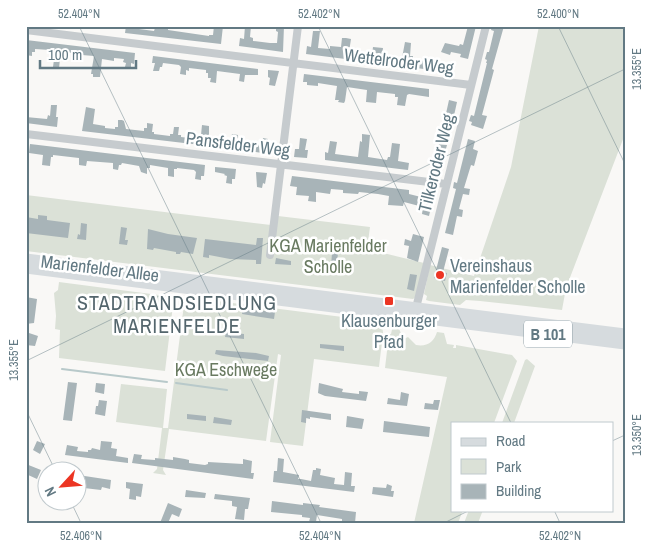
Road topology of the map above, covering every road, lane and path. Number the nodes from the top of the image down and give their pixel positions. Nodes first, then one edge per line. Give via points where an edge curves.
1 (298, 26) edge
2 (486, 26) edge
3 (26, 30) edge
4 (294, 63) junction
5 (471, 85) junction
6 (26, 134) edge
7 (281, 164) junction
8 (446, 184) junction
9 (270, 256) dead end
10 (26, 259) edge
11 (26, 268) edge
12 (416, 308) junction
13 (471, 320) junction
14 (625, 334) edge
15 (625, 344) edge

1 - 4 street
2 - 5 street, Tilkeroder Weg
3 - 4 street, Wettelroder Weg
4 - 5 street, Wettelroder Weg
4 - 7 street
5 - 8 street, Tilkeroder Weg
6 - 7 street, Pansfelder Weg
7 - 8 street, Pansfelder Weg
7 - 9 street
8 - 12 street, Tilkeroder Weg
10 - 12 main road, Marienfelder Allee / B 101
11 - 13 main road, Marienfelder Allee / B 101
12 - 13 main road, Marienfelder Allee / B 101
13 - 14 main road, B 101
13 - 15 main road, B 101

